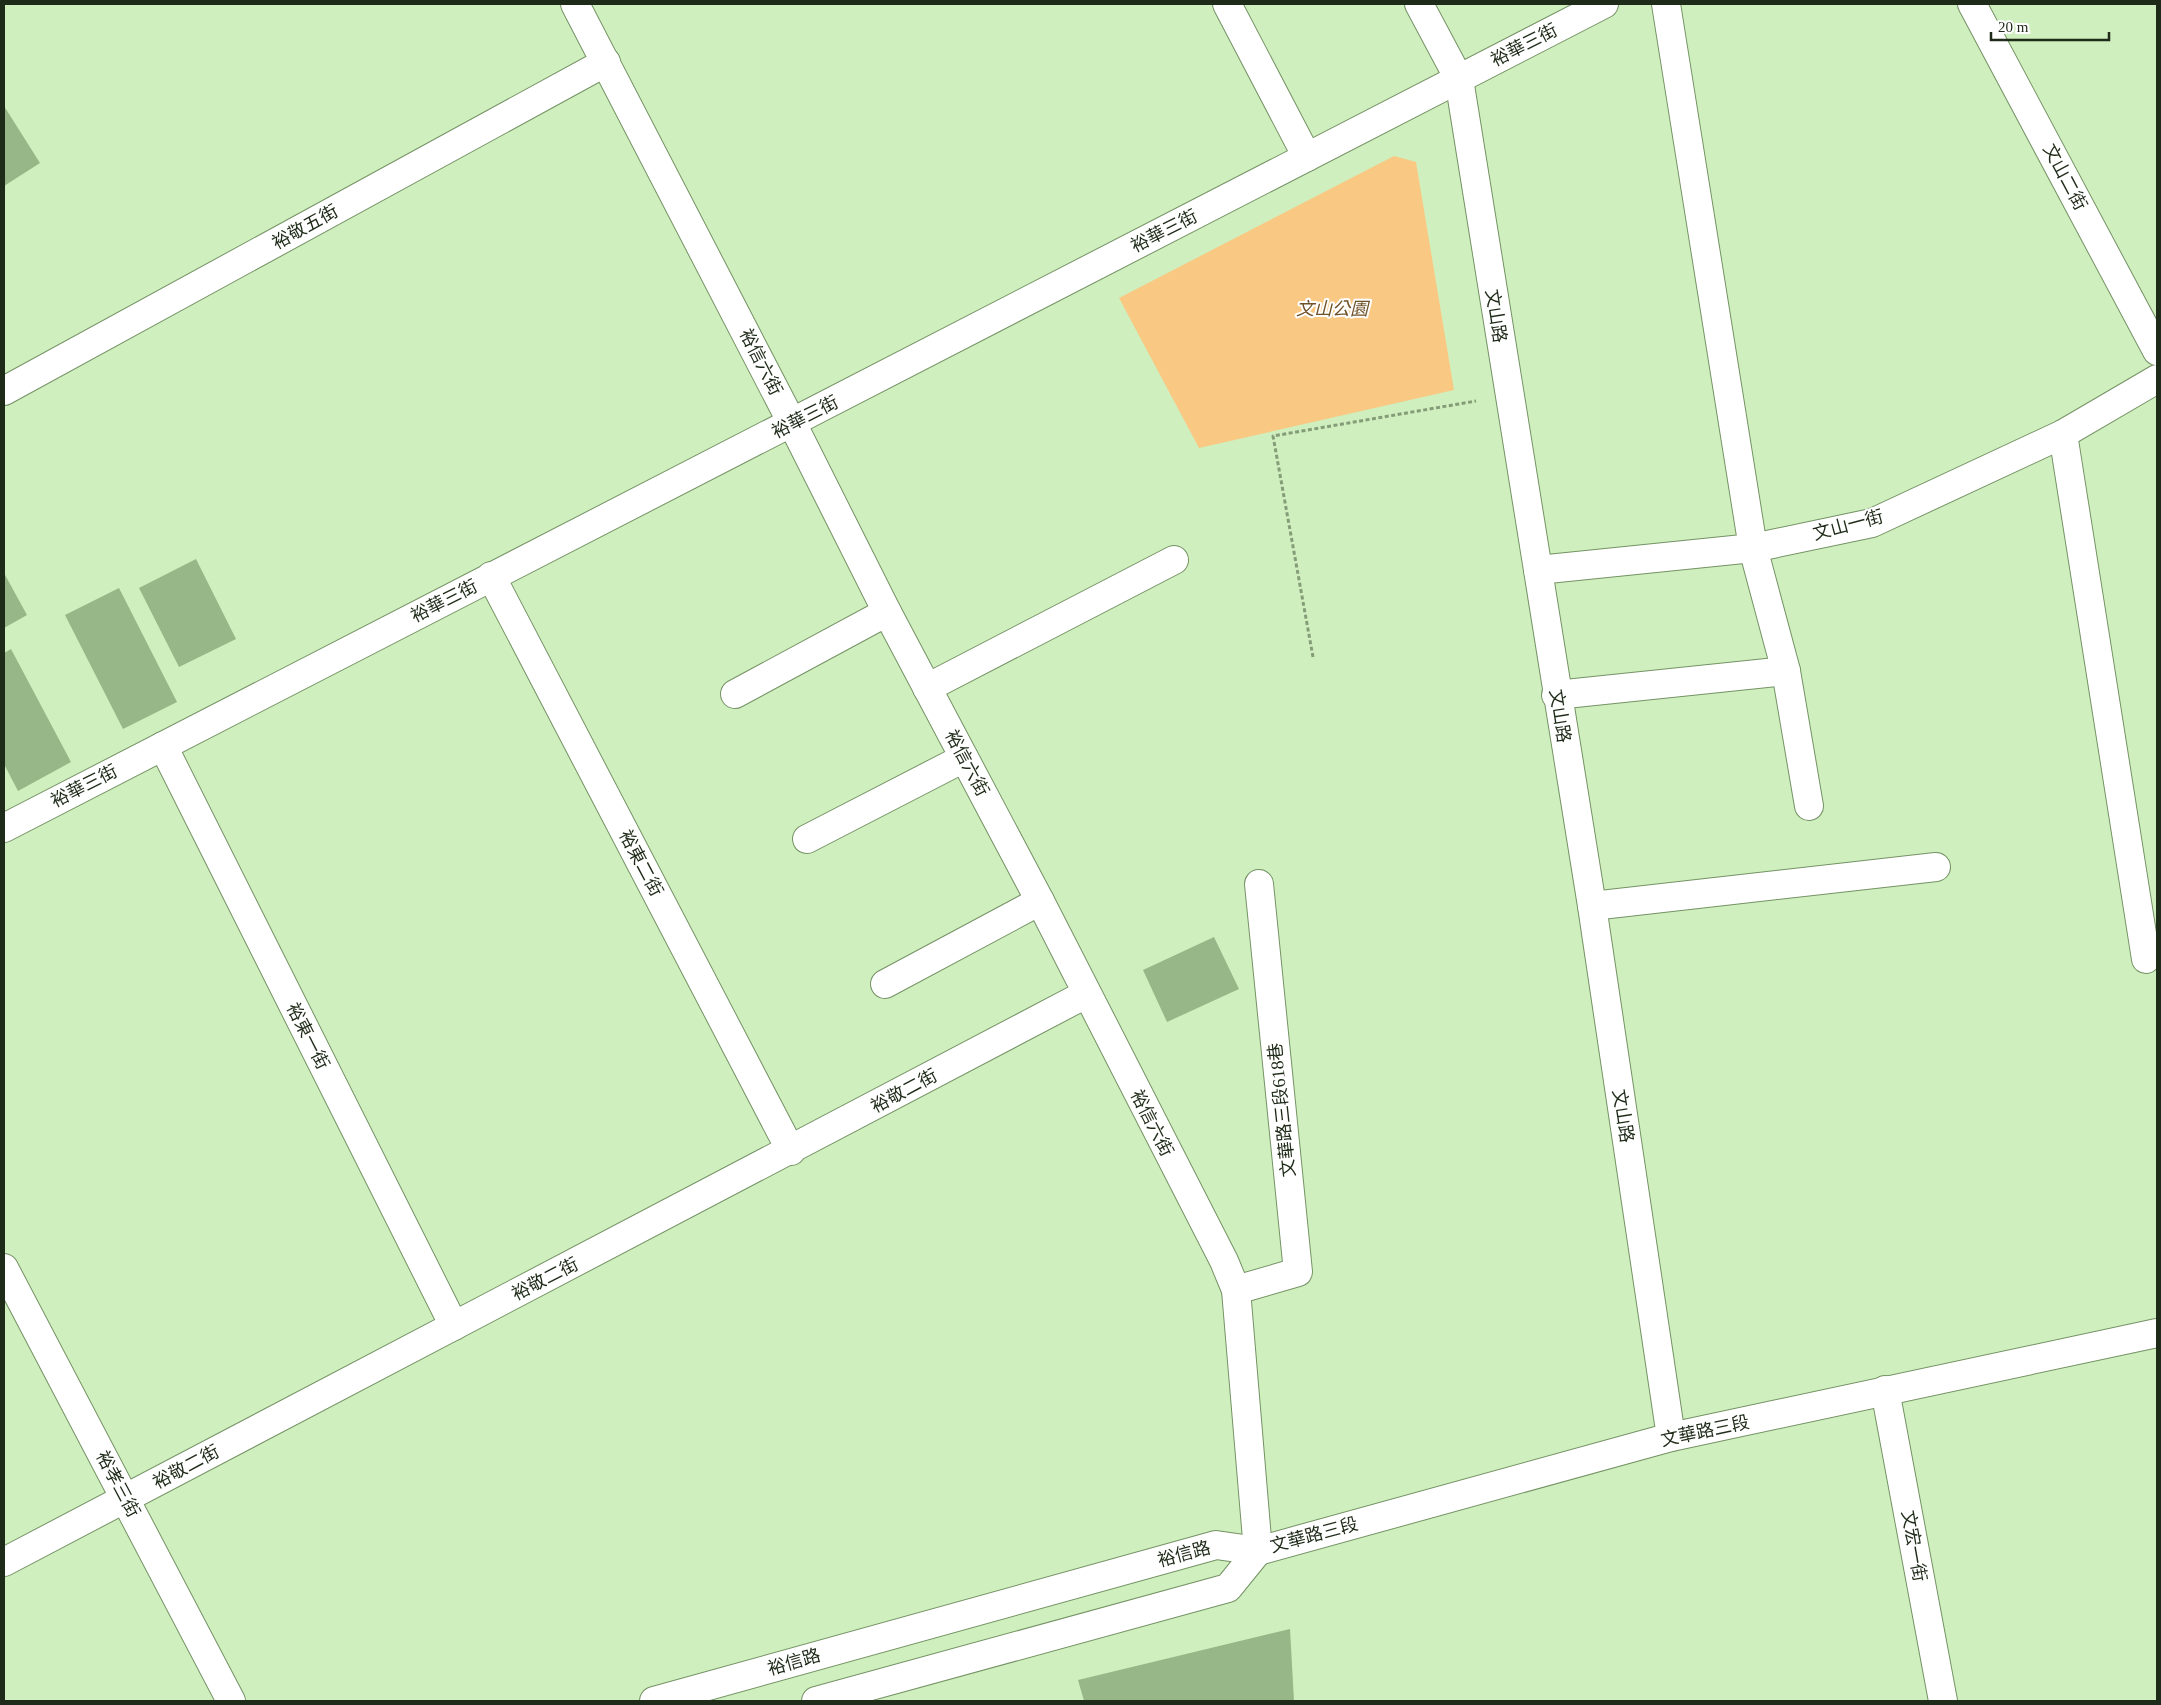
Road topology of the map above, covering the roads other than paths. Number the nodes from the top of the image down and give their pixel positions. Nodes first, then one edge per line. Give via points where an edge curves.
1 (575, 4) edge
2 (1227, 4) edge
3 (1419, 4) edge
4 (1604, 4) edge
5 (1666, 4) edge
6 (1972, 4) edge
7 (606, 62) junction
8 (1459, 79) junction
9 (1307, 157) junction
10 (2157, 351) edge
11 (2157, 379) edge
12 (4, 391) edge
13 (792, 423) junction
14 (2063, 434) junction
15 (1753, 548) junction
16 (1174, 560) dead end
17 (1538, 570) junction
18 (491, 576) junction
19 (888, 612) junction
20 (1786, 671) junction
21 (927, 688) junction
22 (735, 694) dead end
23 (1556, 695) junction
24 (162, 746) junction
25 (964, 758) junction
26 (1808, 806) dead end
27 (4, 828) edge
28 (807, 839) dead end
29 (1936, 868) dead end
30 (1259, 884) dead end
31 (1040, 901) junction
32 (1592, 906) junction
33 (2146, 959) dead end
34 (886, 984) dead end
35 (1086, 994) junction
36 (791, 1150) junction
37 (4, 1268) edge
38 (1236, 1290) junction
39 (454, 1326) junction
40 (2157, 1332) edge
41 (1886, 1390) junction
42 (1671, 1437) junction
43 (126, 1498) junction
44 (1258, 1551) junction
45 (4, 1562) edge
46 (231, 1701) edge
47 (654, 1701) edge
48 (816, 1701) edge
49 (1943, 1701) edge

1 - 7 street, 裕信六街
2 - 9 street
3 - 8 street, 文山路
4 - 8 street, 裕華三街
5 - 15 street
6 - 10 street, 文山二街
7 - 12 street, 裕敬五街
7 - 13 street, 裕信六街
8 - 9 street, 裕華三街
8 - 17 street, 文山路
9 - 13 street, 裕華三街
11 - 14 street, 文山一街
13 - 18 street, 裕華三街
13 - 19 street, 裕信六街
14 - 15 street, 文山一街 via 1872,522
14 - 33 street
15 - 17 street, 文山一街
15 - 20 street
16 - 21 street
17 - 23 street, 文山路
18 - 24 street, 裕華三街
18 - 36 street, 裕東二街
19 - 21 street, 裕信六街
19 - 22 street
20 - 23 street
20 - 26 street
21 - 25 street, 裕信六街
23 - 32 street, 文山路
24 - 27 street, 裕華三街
24 - 39 street, 裕東一街
25 - 28 street
25 - 31 street, 裕信六街
29 - 32 street
30 - 38 street, 文華路三段618巷 via 1298,1272
31 - 34 street
31 - 35 street, 裕信六街
32 - 42 street, 文山路
35 - 36 street, 裕敬二街
35 - 38 street, 裕信六街
36 - 39 street, 裕敬二街
37 - 43 street, 裕孝三街
38 - 44 street, 裕信六街
39 - 43 street, 裕敬二街
40 - 41 street, 文華路三段
41 - 42 street, 文華路三段
41 - 49 street, 文宏一街
42 - 44 street, 文華路三段
43 - 45 street, 裕敬二街
43 - 46 street, 裕孝三街
44 - 47 street, 裕信路 via 1216,1544
44 - 48 street via 1228,1588

